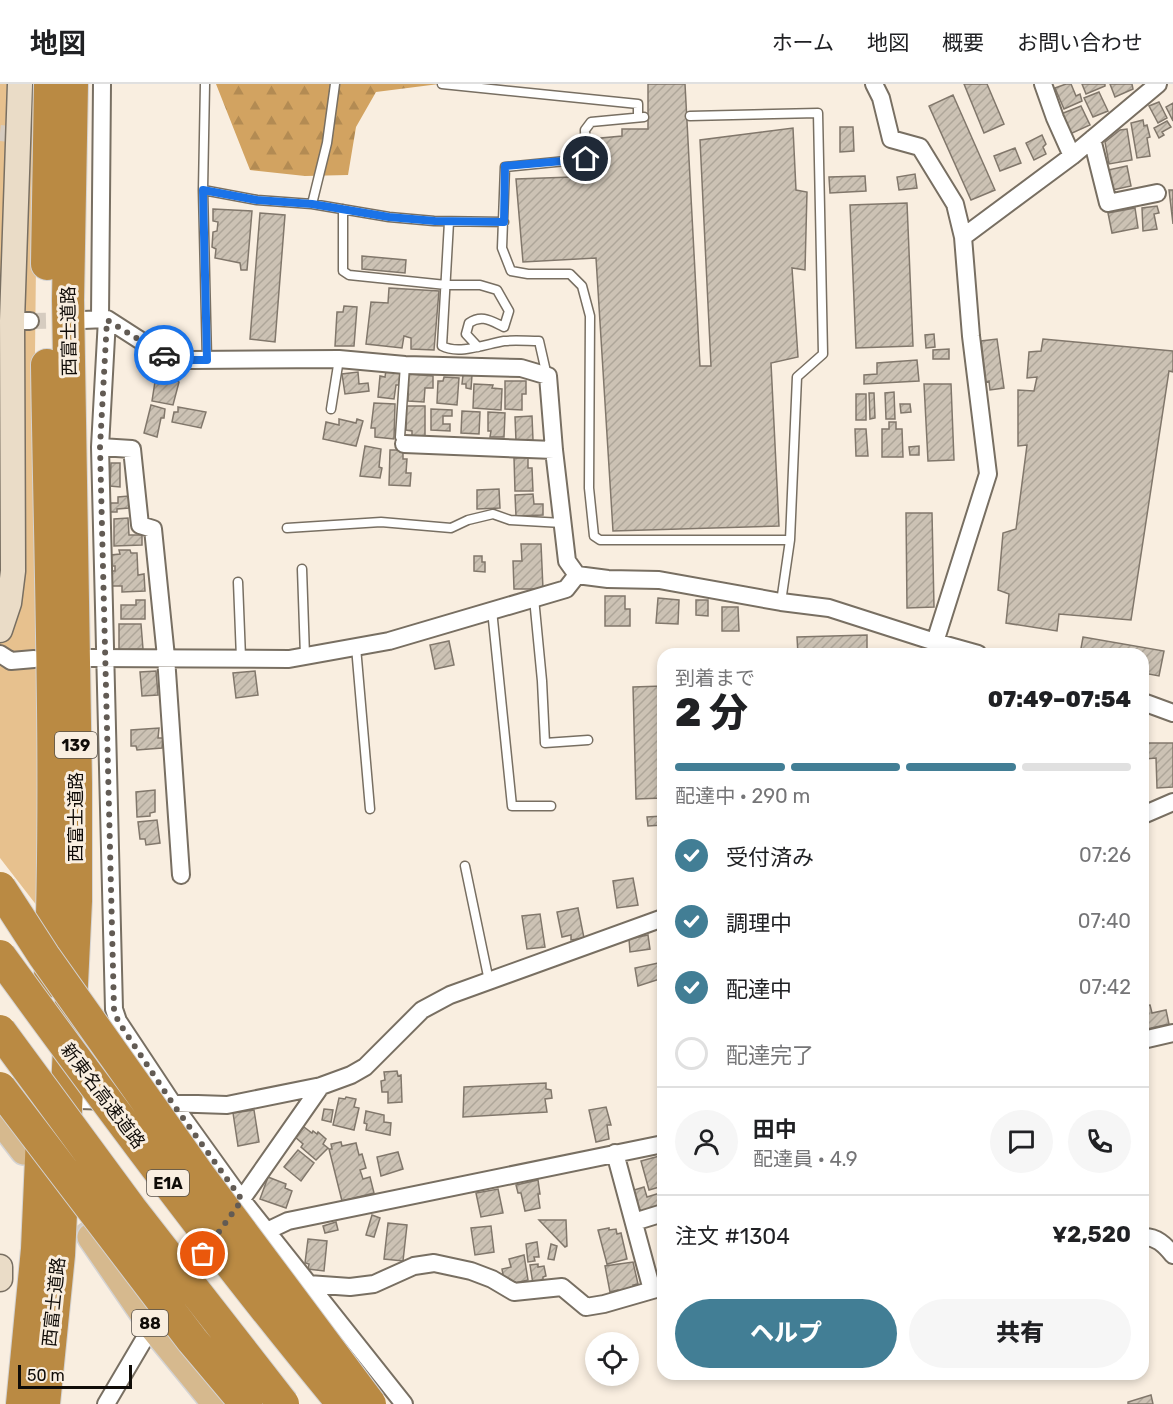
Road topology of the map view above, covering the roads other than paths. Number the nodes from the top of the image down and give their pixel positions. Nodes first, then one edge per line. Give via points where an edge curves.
1 (20, 84) edge
2 (50, 84) edge
3 (72, 84) edge
4 (102, 84) edge
5 (205, 84) edge
6 (335, 84) edge
7 (442, 84) edge
8 (874, 84) edge
9 (1042, 84) edge
10 (1158, 84) edge
11 (690, 116) dead end
12 (1092, 139) junction
13 (1072, 156) junction
14 (203, 190) junction
15 (1157, 193) dead end
16 (312, 204) junction
17 (343, 209) junction
18 (450, 222) junction
19 (504, 222) junction
20 (963, 237) junction
21 (446, 285) junction
22 (103, 319) junction
23 (83, 320) tunnel mouth
24 (504, 327) junction
25 (505, 341) junction
26 (478, 346) junction
27 (339, 358) junction
28 (207, 360) junction
29 (405, 365) junction
30 (548, 376) junction
31 (331, 409) dead end
32 (404, 444) joint
33 (100, 447) junction
34 (554, 450) junction
35 (562, 523) junction
36 (287, 528) dead end
37 (790, 540) junction
38 (302, 569) dead end
39 (577, 575) junction
40 (238, 582) dead end
41 (534, 598) junction
42 (781, 602) junction
43 (492, 610) junction
44 (0, 630) edge
45 (935, 642) junction
46 (356, 647) junction
47 (956, 648) edge
48 (0, 654) edge
49 (305, 656) junction
50 (107, 657) junction
51 (166, 657) junction
52 (89, 658) dead end
53 (241, 658) junction
54 (34, 659) dead end
55 (1149, 704) edge
56 (1173, 713) edge
57 (588, 740) dead end
58 (1173, 802) edge
59 (551, 806) dead end
60 (370, 809) dead end
61 (1149, 812) edge
62 (465, 866) dead end
63 (181, 874) dead end
64 (0, 888) edge
65 (657, 920) edge
66 (0, 956) edge
67 (489, 982) junction
68 (0, 1031) edge
69 (1173, 1034) edge
70 (1149, 1039) edge
71 (321, 1086) junction
72 (0, 1088) edge
73 (0, 1100) edge
74 (34, 1100) dead end
75 (80, 1100) dead end
76 (173, 1104) junction
77 (0, 1120) edge
78 (657, 1145) edge
79 (24, 1151) dead end
80 (615, 1153) junction
81 (242, 1200) junction
82 (657, 1215) edge
83 (634, 1222) junction
84 (267, 1231) junction
85 (91, 1237) tunnel mouth
86 (1149, 1237) edge
87 (1173, 1255) edge
88 (0, 1267) edge
89 (0, 1279) edge
90 (308, 1284) junction
91 (657, 1288) edge
92 (152, 1326) junction
93 (22, 1404) edge
94 (44, 1404) edge
95 (106, 1404) edge
96 (216, 1404) edge
97 (246, 1404) edge
98 (283, 1404) edge
99 (343, 1404) edge
100 (370, 1404) edge
101 (404, 1404) edge

1 - 44 street via 21,321 13,571
2 - 93 highway, 西富士道路 / 139 via 46,301 53,897 37,1249
3 - 94 highway, 西富士道路 / 139 via 68,300 76,901 59,1255
4 - 22 street
5 - 14 lane
6 - 16 lane via 327,143
7 - 19 lane via 638,104 641,117 591,122 585,130 586,159 505,166
8 - 20 street via 891,139 920,147 955,204
9 - 13 street
10 - 12 street
11 - 37 lane via 818,113 823,354 797,377
12 - 13 street
12 - 15 street via 1108,203
13 - 20 street
14 - 16 lane via 257,200
14 - 28 lane
16 - 17 lane
17 - 18 lane
17 - 21 lane via 343,271 349,275
18 - 19 lane
18 - 21 lane
19 - 37 lane via 502,248 511,271 570,274 582,285 590,316 589,488 594,536 600,540
20 - 45 street via 987,474
21 - 24 lane via 480,285 497,290 509,311
21 - 26 lane via 442,346
22 - 23 street
22 - 28 street via 164,355
22 - 33 street
24 - 25 lane
24 - 26 lane via 485,318 474,319 466,334
25 - 26 lane
25 - 30 lane via 539,340
27 - 28 street
27 - 29 street
27 - 31 lane
29 - 30 street via 521,368
29 - 32 lane via 400,437
30 - 34 street
32 - 34 street
33 - 50 street
33 - 51 street via 132,449 140,525 153,528
34 - 35 street
35 - 36 lane via 510,520 493,514 451,528 381,522
35 - 39 street via 567,561
37 - 42 lane
38 - 49 lane
39 - 41 street via 566,589
39 - 42 street via 659,580
40 - 53 lane
41 - 43 street
41 - 57 lane via 544,743
42 - 45 street via 829,608
43 - 46 street via 389,642
43 - 59 lane via 512,806
45 - 47 street
46 - 49 street
46 - 60 lane
48 - 54 street via 11,661
49 - 53 street
50 - 51 street
50 - 52 street
50 - 76 street via 114,1009
51 - 53 street
51 - 63 street
55 - 56 street
58 - 61 street
62 - 67 lane
64 - 100 highway, bridge via 199,1175
65 - 67 street
66 - 99 highway, 新東名高速道路 / E1A, bridge via 136,1141
67 - 71 street via 450,995 422,1010 365,1067
68 - 98 highway, E1A, bridge via 131,1209
69 - 70 street
71 - 76 street via 227,1105
71 - 81 street
72 - 97 highway, bridge via 192,1340
73 - 74 street
75 - 76 street
76 - 81 street
77 - 79 main road
78 - 80 street
80 - 83 street
80 - 84 street via 288,1221
81 - 84 street
81 - 92 street
82 - 83 street
83 - 91 street
84 - 90 street
85 - 92 main road, 88
86 - 87 street via 1163,1243
88 - 89 street
90 - 91 street via 374,1284 414,1266 434,1263 471,1270 514,1292 562,1287 586,1306
90 - 101 street
92 - 95 street
92 - 96 main road, 88

